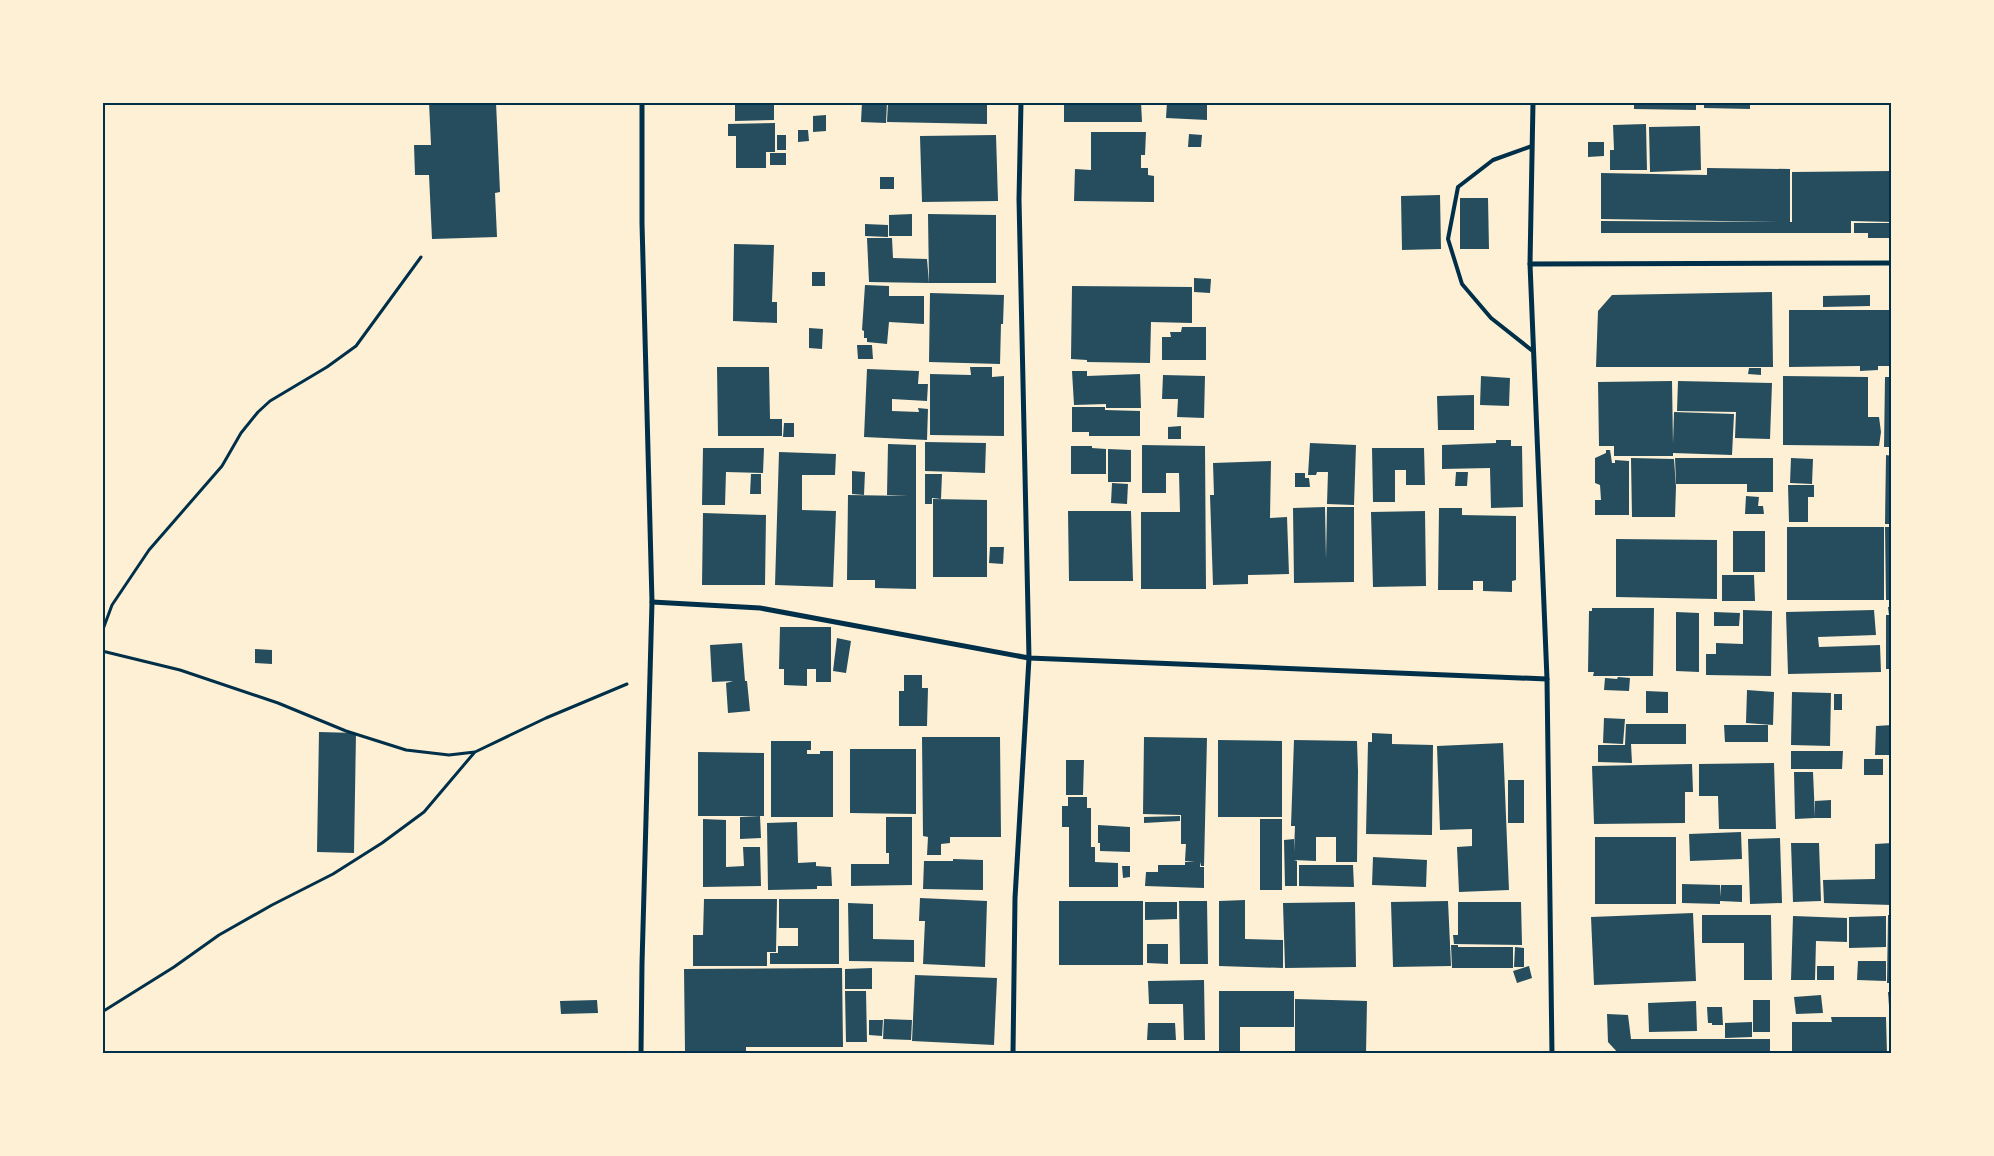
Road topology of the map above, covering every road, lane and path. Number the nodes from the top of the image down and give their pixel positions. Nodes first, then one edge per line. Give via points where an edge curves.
1 (642, 102) edge
2 (1021, 102) edge
3 (1533, 102) edge
4 (1532, 146) junction
5 (421, 257) dead end
6 (1892, 263) edge
7 (1530, 264) junction
8 (1534, 352) junction
9 (652, 602) junction
10 (102, 632) edge
11 (102, 651) edge
12 (1029, 658) junction
13 (650, 674) junction
14 (1548, 679) junction
15 (475, 752) junction
16 (102, 1012) edge
17 (641, 1054) edge
18 (1013, 1054) edge
19 (1552, 1054) edge

1 - 9 street
2 - 12 street via 1020,209
3 - 4 street
4 - 7 street
4 - 8 lane via 1493,160 1458,187 1448,238 1462,284 1491,318
5 - 10 path via 356,346 258,412 222,466 149,550 112,606
6 - 7 street
7 - 8 street
8 - 14 street
9 - 12 street via 760,608
9 - 13 street
11 - 15 path via 188,673 406,750 449,755
12 - 14 street
12 - 18 street via 1015,898
13 - 15 path
13 - 17 street
14 - 19 street
15 - 16 path via 424,812 382,843 333,874 219,935

